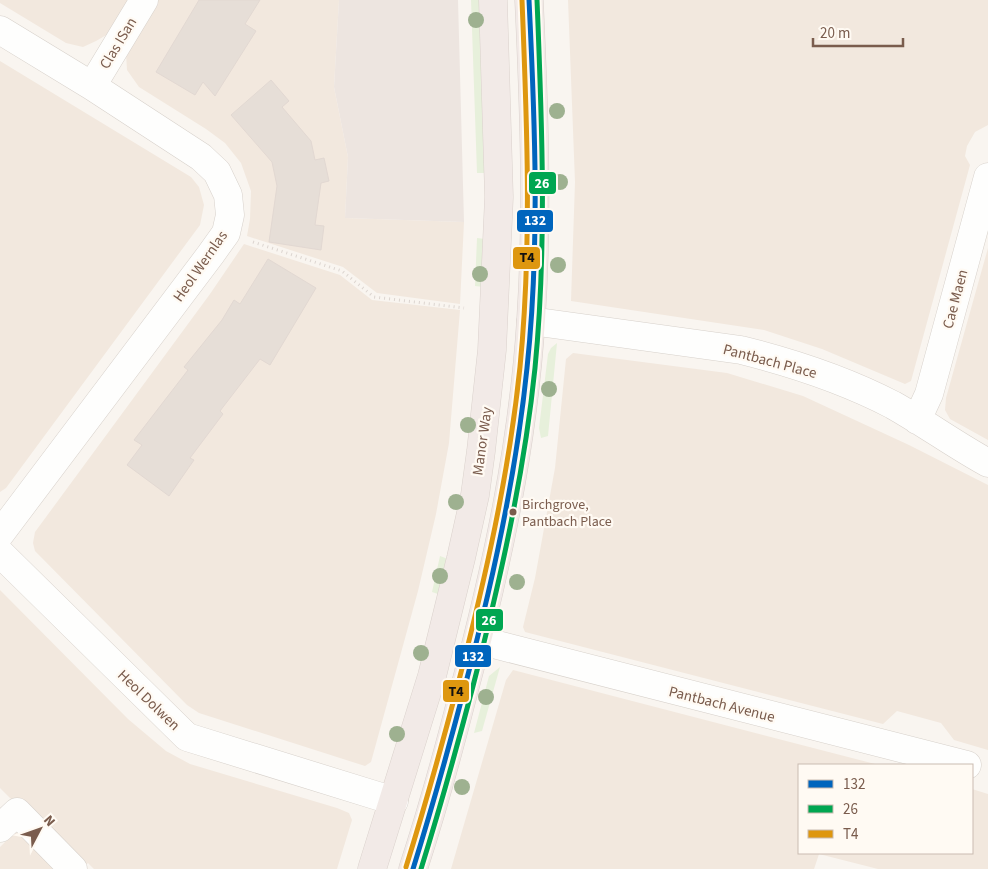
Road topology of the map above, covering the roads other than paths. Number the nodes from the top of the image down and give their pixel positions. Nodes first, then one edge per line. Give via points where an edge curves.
1 (144, 0) edge
2 (493, 0) edge
3 (529, 0) edge
4 (0, 30) edge
5 (92, 86) junction
6 (988, 177) edge
7 (531, 321) junction
8 (917, 420) junction
9 (988, 463) edge
10 (0, 534) edge
11 (0, 553) edge
12 (478, 640) junction
13 (963, 764) edge
14 (973, 766) edge
15 (988, 770) edge
16 (394, 801) junction
17 (6, 812) edge
18 (73, 869) edge
19 (372, 869) edge
20 (413, 869) edge

1 - 5 street, Clas ISan
2 - 16 highway, Manor Way via 499,197 487,407 475,495 461,558 432,676
3 - 7 highway via 535,172
4 - 5 street, Heol Wernlas
5 - 10 street, Heol Wernlas via 201,157 217,172 228,195 230,215 226,233
6 - 8 street, Cae Maen via 930,394
7 - 8 street, Pantbach Place via 741,350 824,375 872,395
7 - 12 highway via 510,489
8 - 9 street, Pantbach Place
11 - 16 street, Heol Dolwen via 187,737
12 - 13 street, Pantbach Avenue
12 - 20 highway via 434,807
14 - 15 street
16 - 19 highway, Manor Way
17 - 18 street

